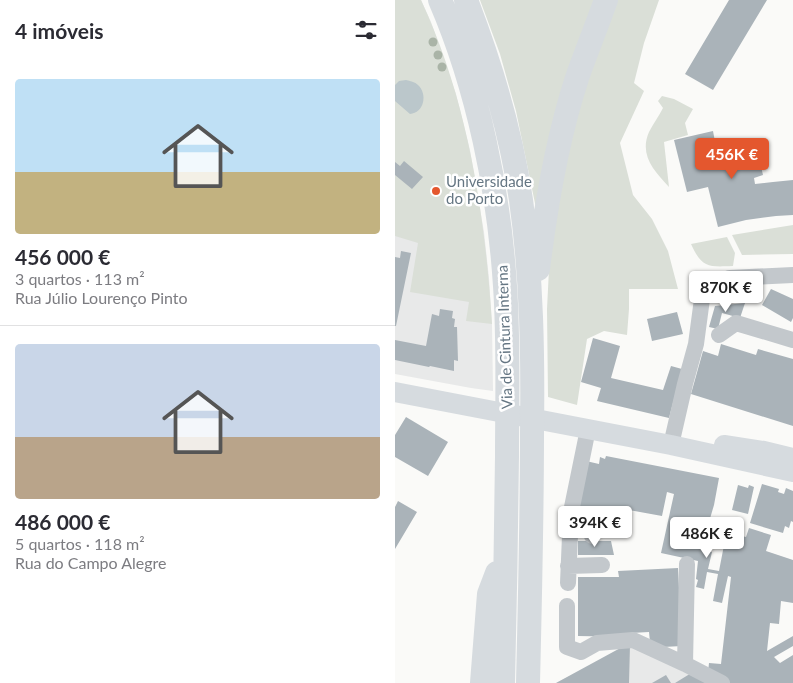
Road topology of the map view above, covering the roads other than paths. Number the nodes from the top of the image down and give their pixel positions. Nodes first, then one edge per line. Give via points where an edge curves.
1 (440, 0) edge
2 (466, 0) edge
3 (606, 0) edge
4 (793, 275) edge
5 (532, 321) junction
6 (719, 335) dead end
7 (793, 340) edge
8 (395, 392) edge
9 (588, 429) junction
10 (671, 446) junction
11 (793, 458) edge
12 (793, 472) edge
13 (571, 512) junction
14 (592, 536) dead end
15 (506, 550) junction
16 (687, 564) dead end
17 (602, 565) dead end
18 (568, 566) junction
19 (568, 583) dead end
20 (567, 606) dead end
21 (685, 664) junction
22 (482, 683) edge
23 (503, 683) edge
24 (528, 683) edge
25 (721, 683) edge

1 - 15 highway, Via de Cintura Interna via 476,106 499,228 505,288 507,372
2 - 5 highway, Via de Cintura Interna via 490,66 511,149 521,200
3 - 5 highway via 578,76 554,166
4 - 10 street via 730,278 717,282 701,299 696,344
5 - 24 highway, Via de Cintura Interna
6 - 7 street via 736,323
8 - 9 main road
9 - 10 main road
9 - 13 street
10 - 11 main road via 685,443 726,446
10 - 12 main road
13 - 14 street via 593,526
13 - 18 street
15 - 22 highway via 489,594
15 - 23 highway, Via de Cintura Interna
16 - 21 street
17 - 18 street
18 - 19 street
20 - 21 street via 567,647 581,652 597,643 633,640
21 - 25 street

